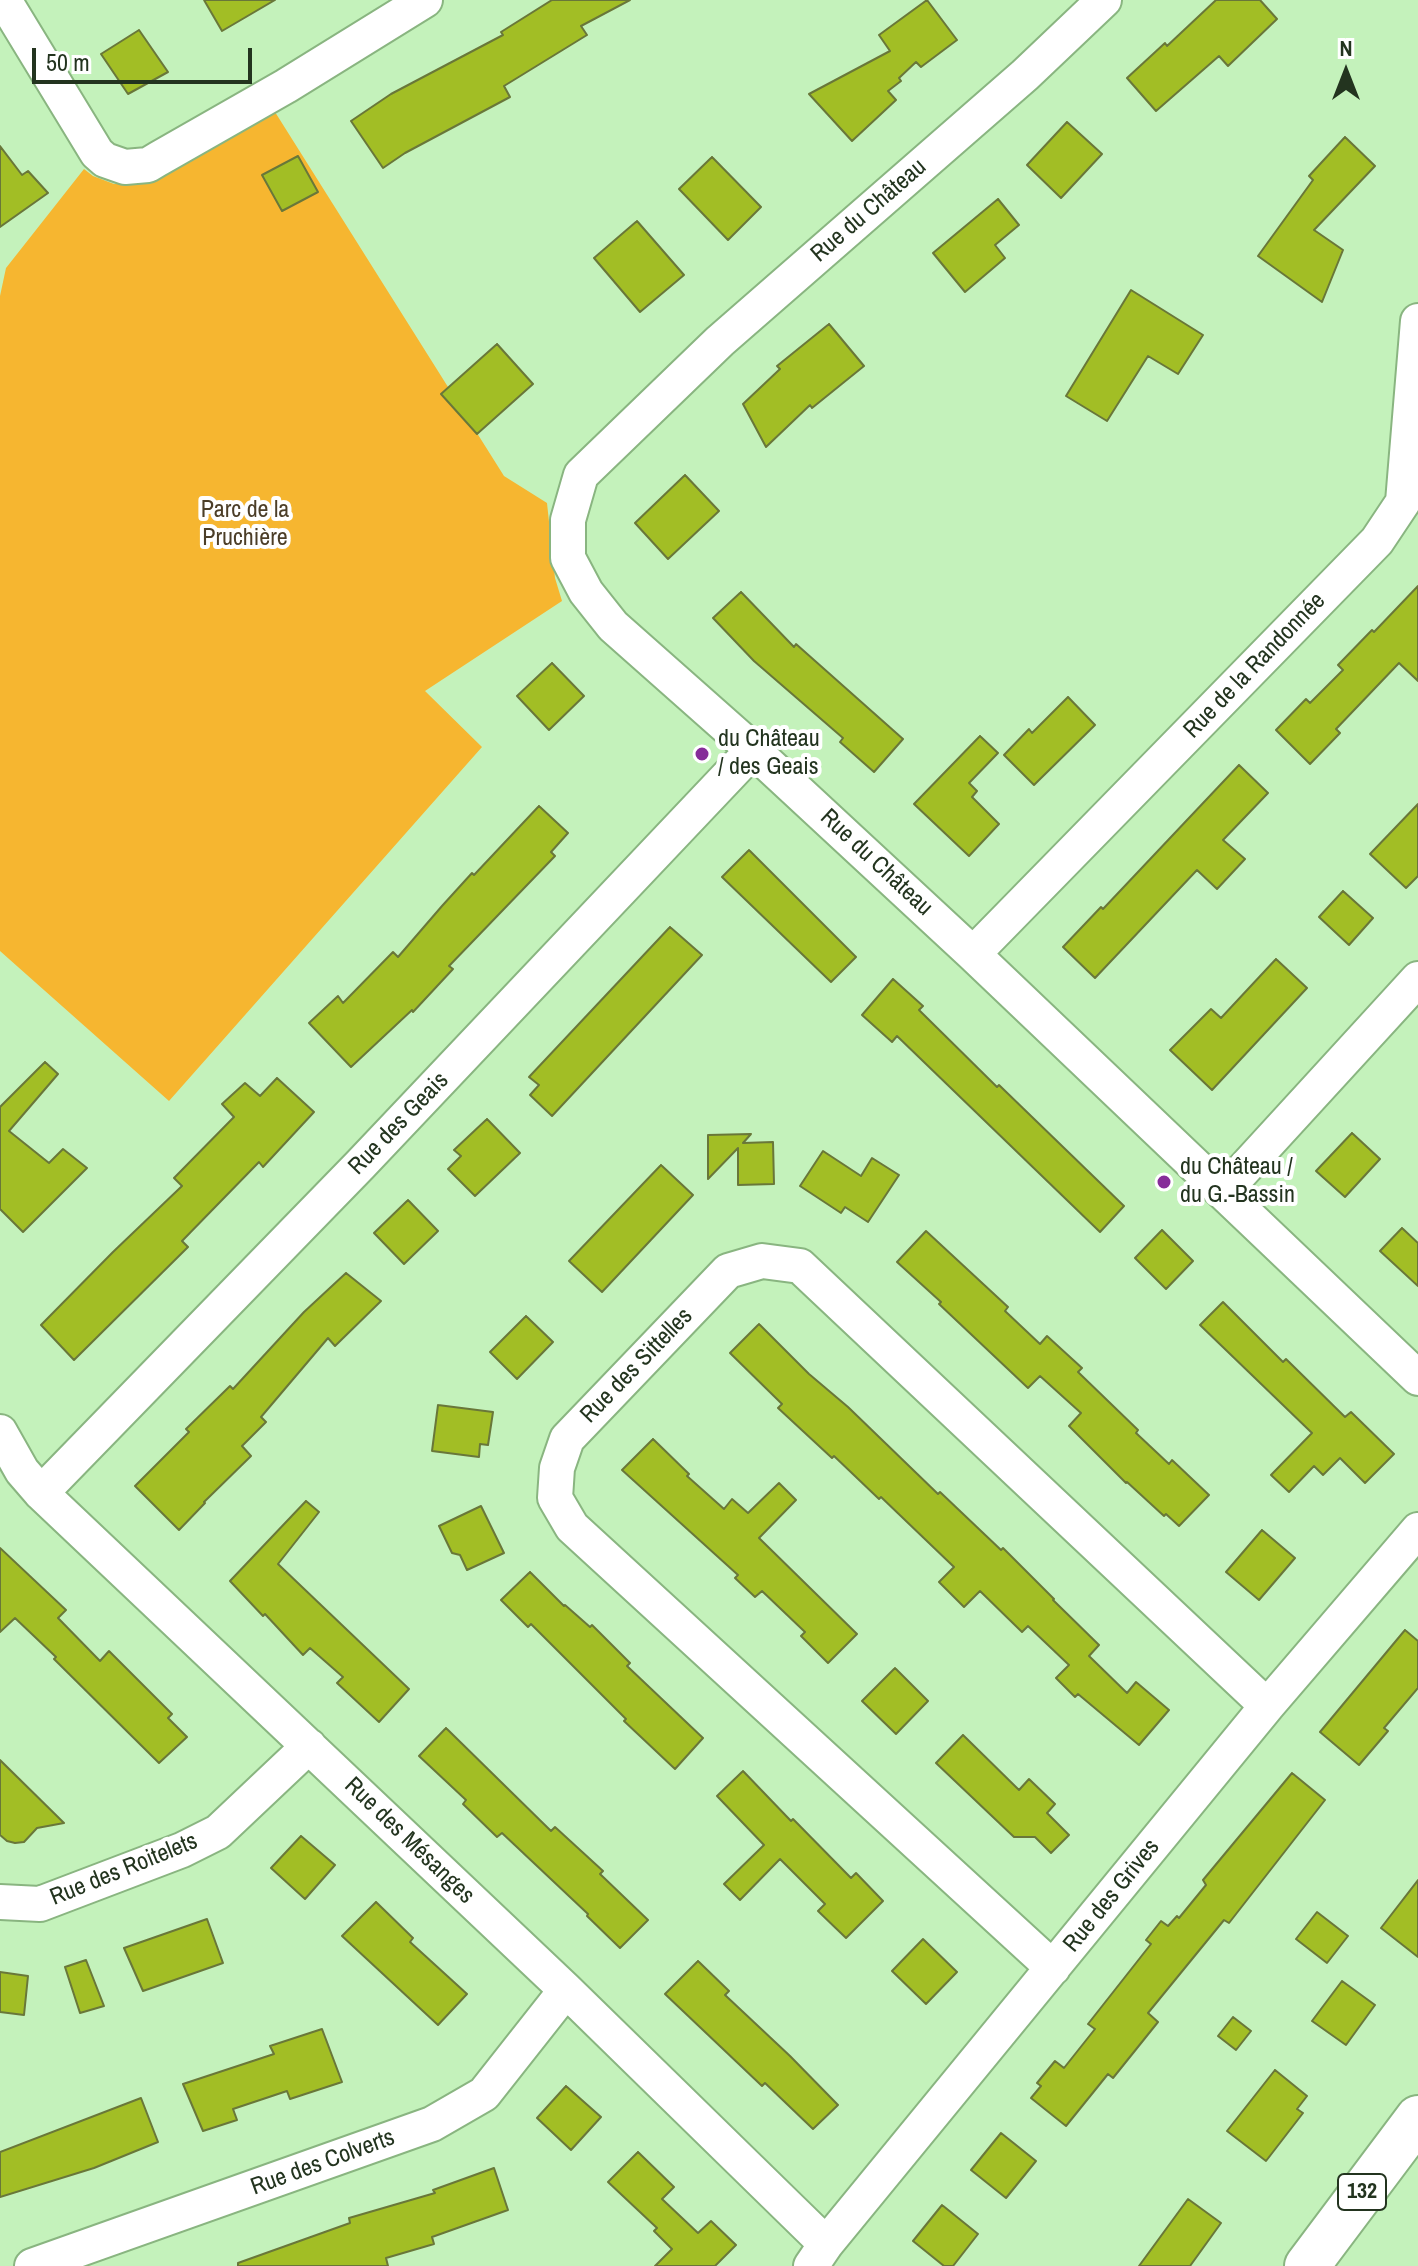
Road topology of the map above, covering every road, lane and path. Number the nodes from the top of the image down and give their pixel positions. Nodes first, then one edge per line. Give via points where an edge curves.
1 (4, 0) edge
2 (425, 0) edge
3 (1104, 0) edge
4 (1418, 321) edge
5 (753, 750) junction
6 (973, 954) junction
7 (1418, 979) edge
8 (1223, 1192) junction
9 (1418, 1378) edge
10 (0, 1432) edge
11 (41, 1493) junction
12 (1418, 1530) edge
13 (1267, 1706) junction
14 (309, 1746) junction
15 (0, 1902) edge
16 (1053, 1968) junction
17 (566, 1990) junction
18 (1418, 2118) edge
19 (819, 2255) edge
20 (32, 2266) edge
21 (1307, 2266) edge

1 - 2 street via 97,153 125,167 148,165
3 - 5 street, Rue du Château via 720,341 581,475 568,520 568,558 586,592 613,626
4 - 6 street, Rue de la Randonnée via 1403,502 1377,541
5 - 6 street, Rue du Château
5 - 11 street, Rue des Geais
6 - 8 street, Rue du Château
7 - 8 street
8 - 9 street, Rue du Château
10 - 11 street, Rue des Mésanges
11 - 14 street, Rue des Mésanges
12 - 13 street, Rue des Grives
13 - 16 street, Rue des Grives
13 - 16 street, Rue des Sittelles via 800,1266 762,1261 728,1271 567,1439 557,1468 555,1498 572,1527
14 - 15 street, Rue des Roitelets via 218,1832 40,1904
14 - 17 street, Rue des Mésanges
16 - 19 street, Rue des Grives
17 - 19 street, Rue des Mésanges
17 - 20 street, Rue des Colverts via 484,2094 432,2124
18 - 21 main road, 132

